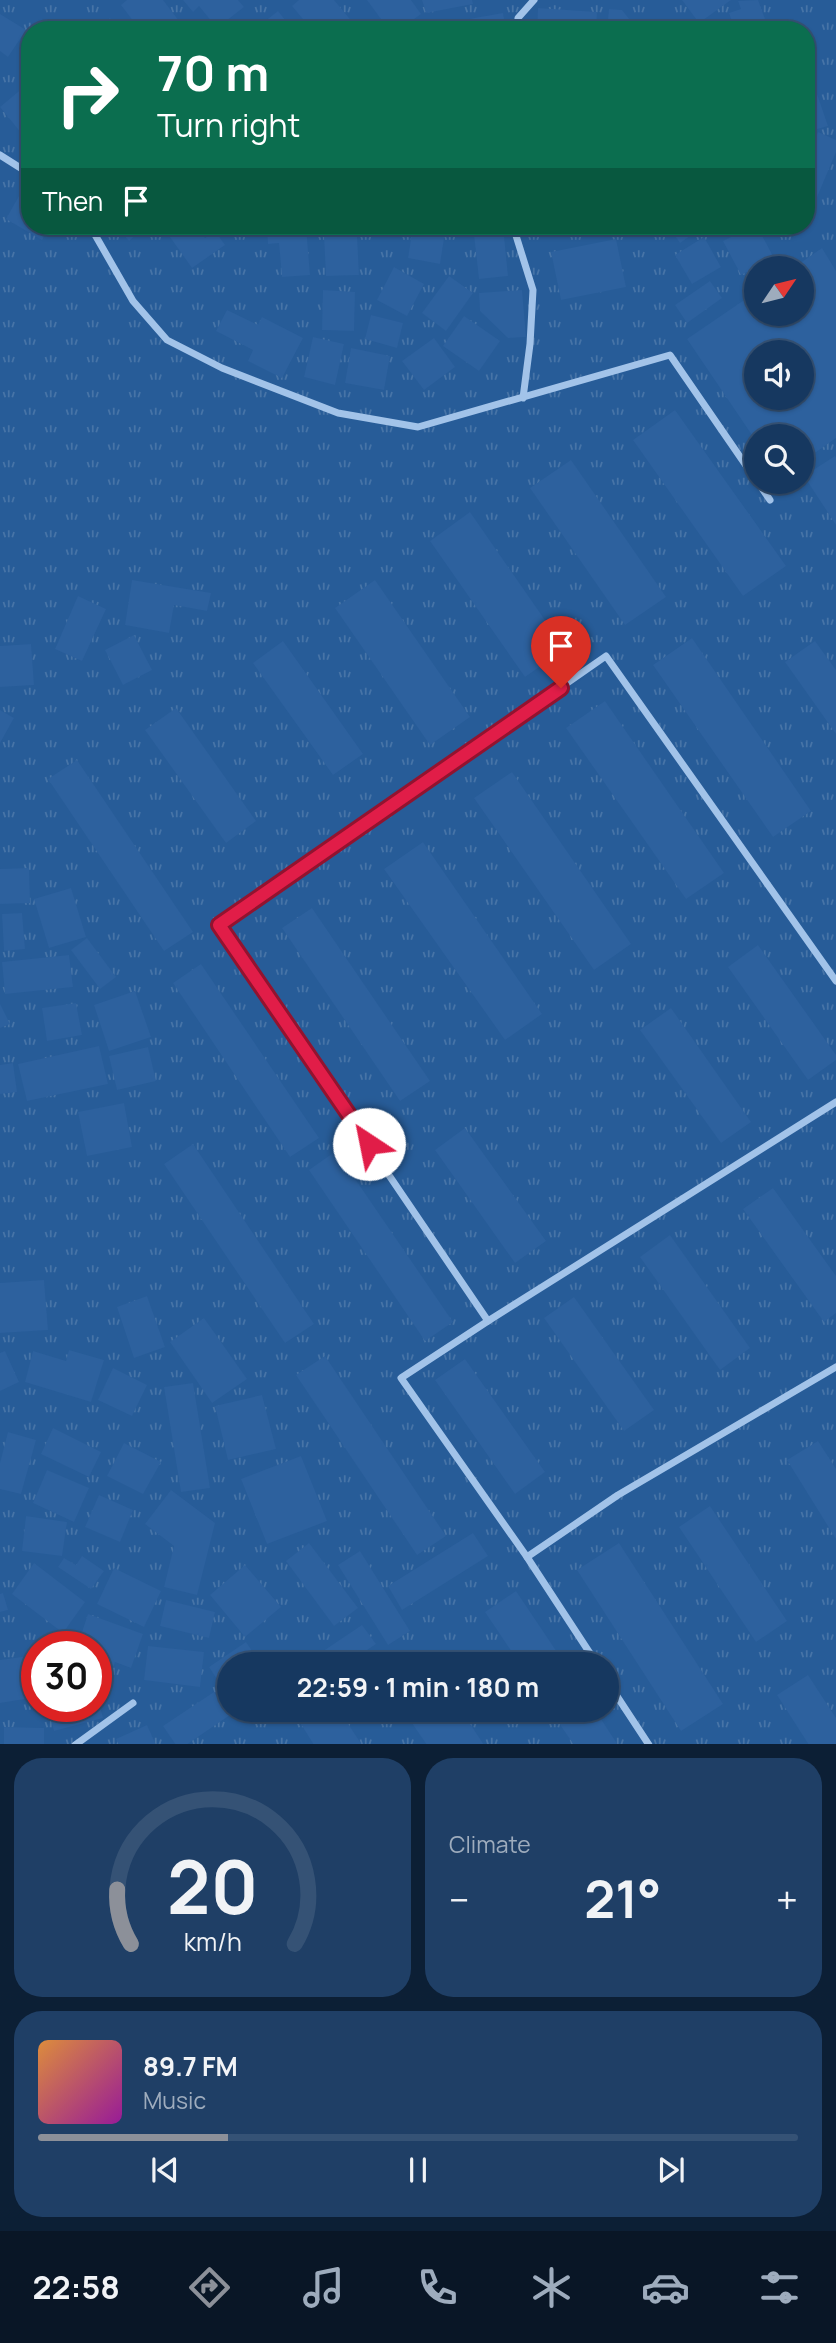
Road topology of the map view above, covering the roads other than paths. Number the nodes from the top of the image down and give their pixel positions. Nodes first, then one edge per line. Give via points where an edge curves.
1 (534, 0) edge
2 (518, 21) edge
3 (0, 155) edge
4 (21, 168) edge
5 (95, 235) edge
6 (516, 235) edge
7 (523, 398) junction
8 (744, 463) edge
9 (766, 494) edge
10 (770, 500) dead end
11 (836, 981) edge
12 (836, 1102) edge
13 (488, 1321) junction
14 (836, 1367) edge
15 (527, 1557) junction
16 (589, 1652) edge
17 (619, 1699) edge
18 (133, 1703) dead end
19 (76, 1744) edge
20 (648, 1744) edge

1 - 2 street
3 - 4 street
5 - 7 street via 133,301 167,340 222,368 338,413 418,427
6 - 7 street via 533,290
7 - 8 street via 670,355
9 - 10 street
11 - 13 street via 606,656 219,925
12 - 13 street
13 - 15 street via 401,1378
14 - 15 street via 618,1495
15 - 16 street
17 - 20 street
18 - 19 street

